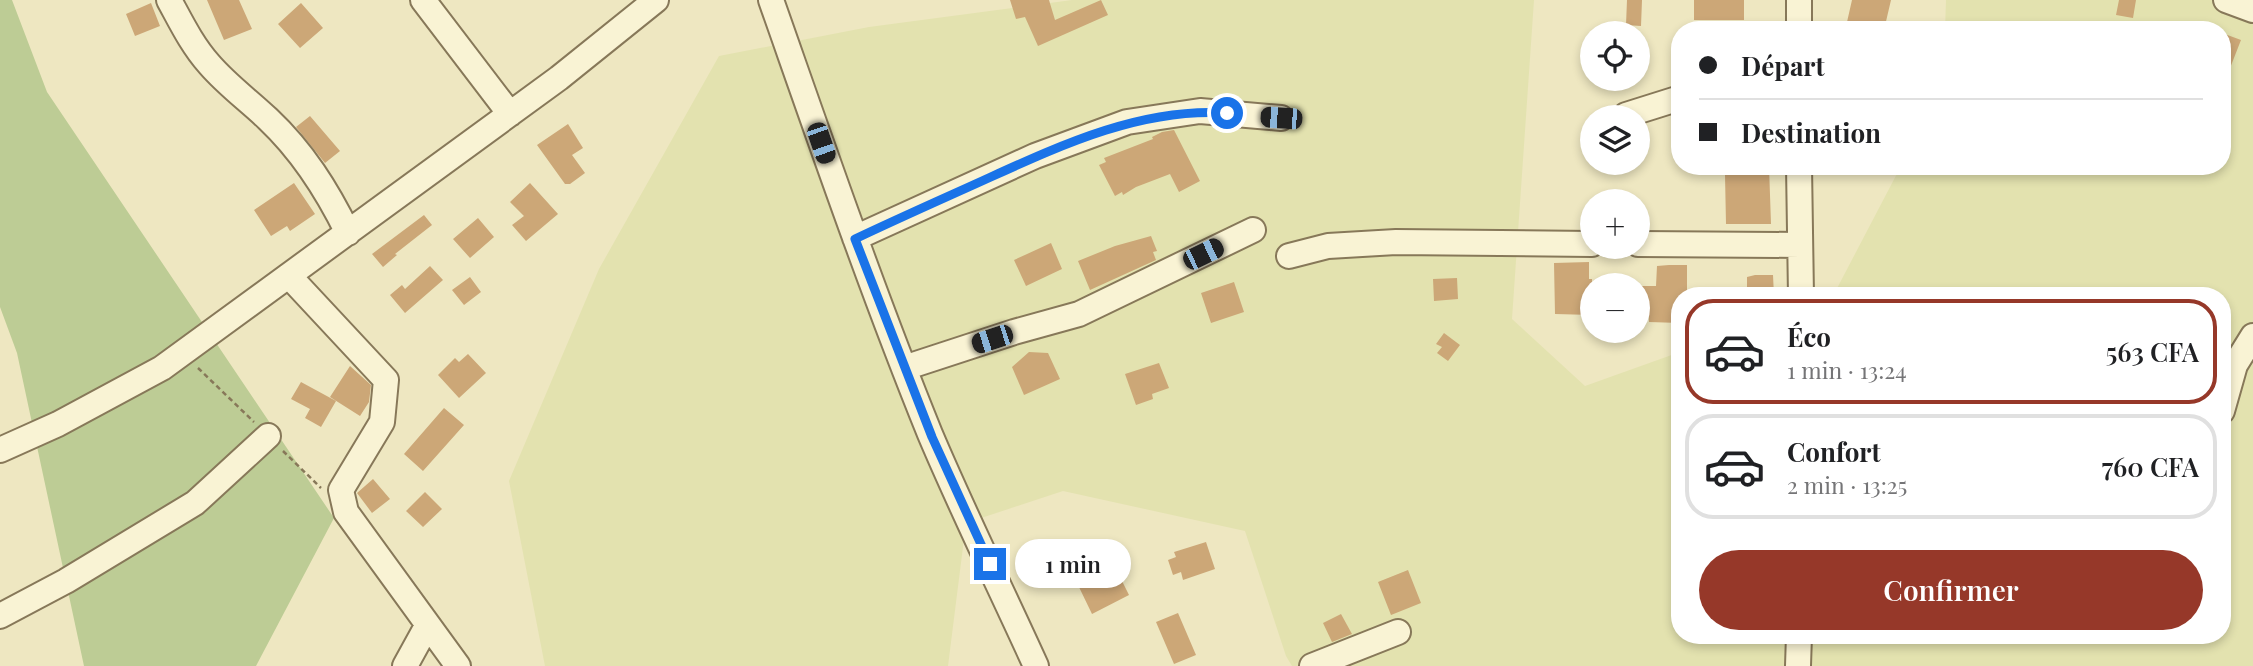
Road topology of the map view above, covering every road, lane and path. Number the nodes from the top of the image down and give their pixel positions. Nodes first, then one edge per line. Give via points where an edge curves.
1 (169, 0) edge
2 (423, 0) edge
3 (656, 0) edge
4 (771, 0) edge
5 (1799, 0) edge
6 (2226, 0) edge
7 (2253, 10) edge
8 (1799, 21) edge
9 (1671, 101) edge
10 (1650, 107) edge
11 (510, 114) junction
12 (1281, 118) dead end
13 (1800, 175) edge
14 (1253, 230) dead end
15 (348, 233) junction
16 (855, 239) junction
17 (1580, 244) edge
18 (1650, 244) edge
19 (1800, 245) junction
20 (1289, 256) dead end
21 (289, 276) junction
22 (1801, 287) edge
23 (2253, 335) edge
24 (904, 368) junction
25 (2231, 379) edge
26 (268, 436) dead end
27 (0, 450) edge
28 (0, 616) edge
29 (427, 626) junction
30 (1398, 632) dead end
31 (1799, 644) edge
32 (405, 666) edge
33 (457, 666) edge
34 (1036, 666) edge
35 (1312, 666) edge
36 (1798, 666) edge

1 - 15 street via 206,61 309,164
2 - 11 street
3 - 11 street
4 - 16 street
5 - 8 street
6 - 7 street
9 - 10 street
11 - 15 street
12 - 16 street via 1200,111 1126,122 1035,156
13 - 19 street
14 - 24 street via 1079,314
15 - 21 street
16 - 24 street
17 - 20 street via 1396,242 1328,246
18 - 19 street
19 - 22 street
21 - 27 street via 162,368
21 - 29 street via 386,380 382,422 341,490 346,512
23 - 25 street
24 - 34 street
26 - 28 street via 195,503
29 - 32 street
29 - 33 street
30 - 35 street
31 - 36 street

